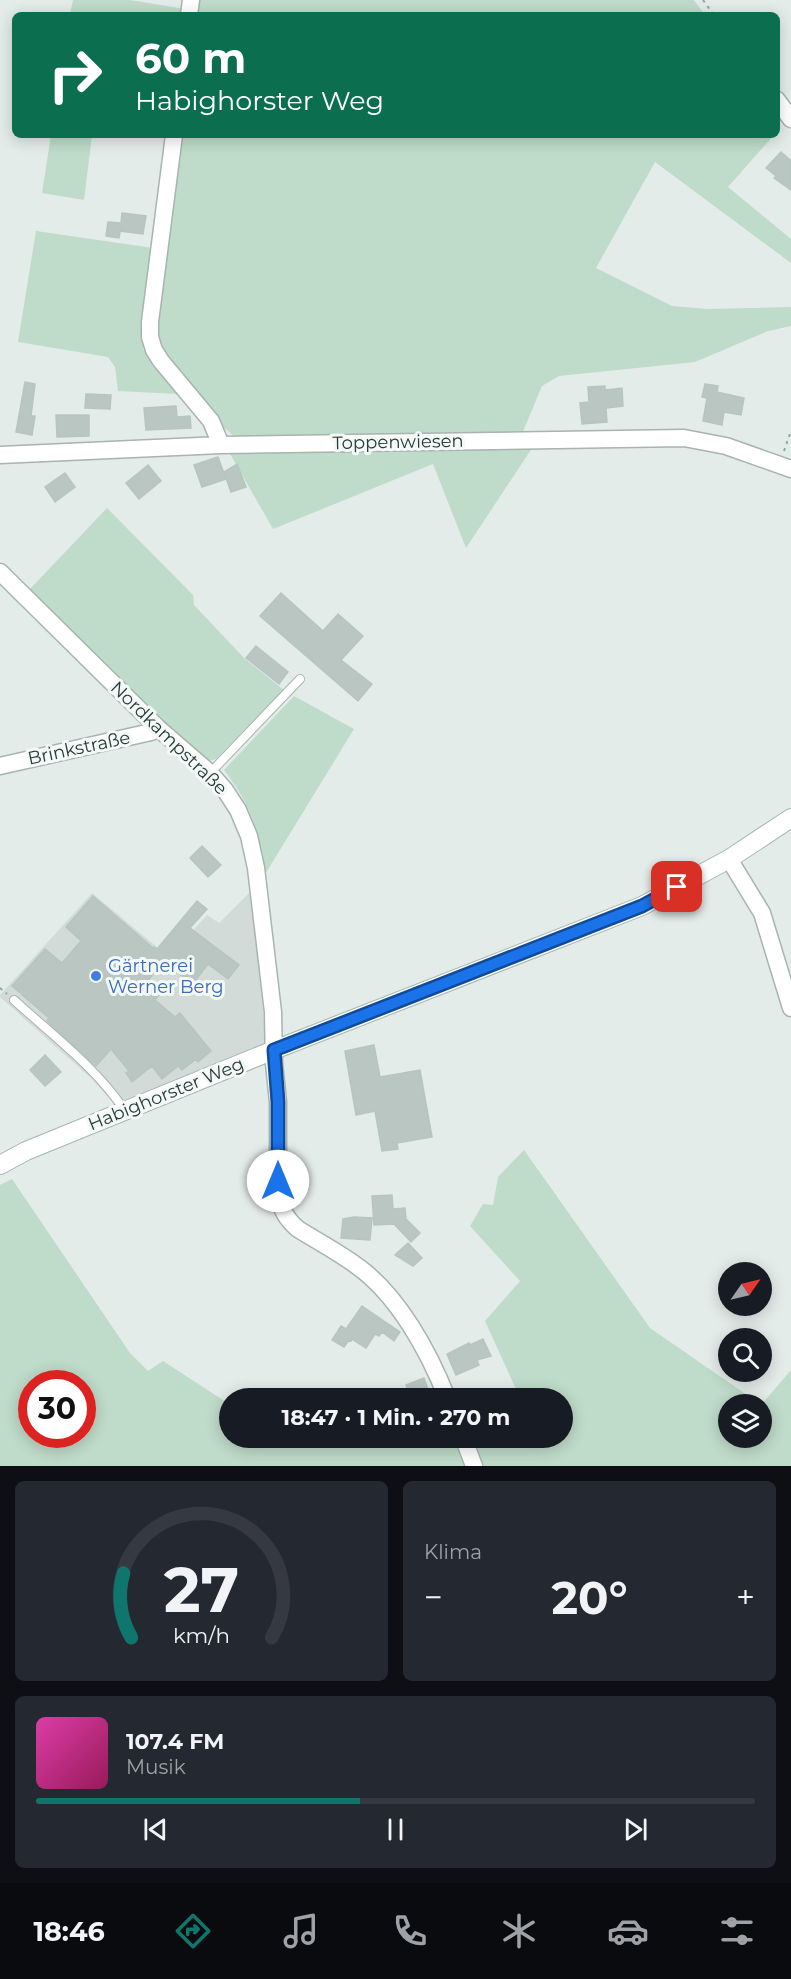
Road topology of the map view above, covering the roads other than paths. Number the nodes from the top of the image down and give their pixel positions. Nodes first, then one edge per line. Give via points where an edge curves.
1 (780, 104) edge
2 (791, 119) edge
3 (174, 138) edge
4 (221, 445) junction
5 (0, 455) edge
6 (785, 467) edge
7 (0, 572) edge
8 (300, 679) dead end
9 (158, 728) junction
10 (0, 766) edge
11 (210, 772) junction
12 (791, 818) edge
13 (729, 859) junction
14 (14, 1000) dead end
15 (791, 1008) edge
16 (274, 1050) junction
17 (124, 1111) junction
18 (0, 1165) edge
19 (442, 1388) edge
20 (467, 1448) edge
21 (474, 1466) edge

1 - 2 street
3 - 4 street via 150,338 161,361 211,421
4 - 5 street, Toppenwiesen
4 - 6 street, Toppenwiesen via 684,438 726,446
7 - 9 street, Nordkampstraße
8 - 11 lane
9 - 10 street, Brinkstraße
9 - 11 street, Nordkampstraße
11 - 16 street, Nordkampstraße via 238,810 249,836 273,1011
12 - 13 street, Habighorster Weg
13 - 15 street via 762,913
13 - 16 street, Habighorster Weg via 642,906
14 - 17 lane via 110,1089
16 - 17 street, Habighorster Weg
16 - 19 street, Nordkampstraße via 278,1196 282,1211 298,1229 358,1266 399,1308
17 - 18 street, Habighorster Weg
20 - 21 street

